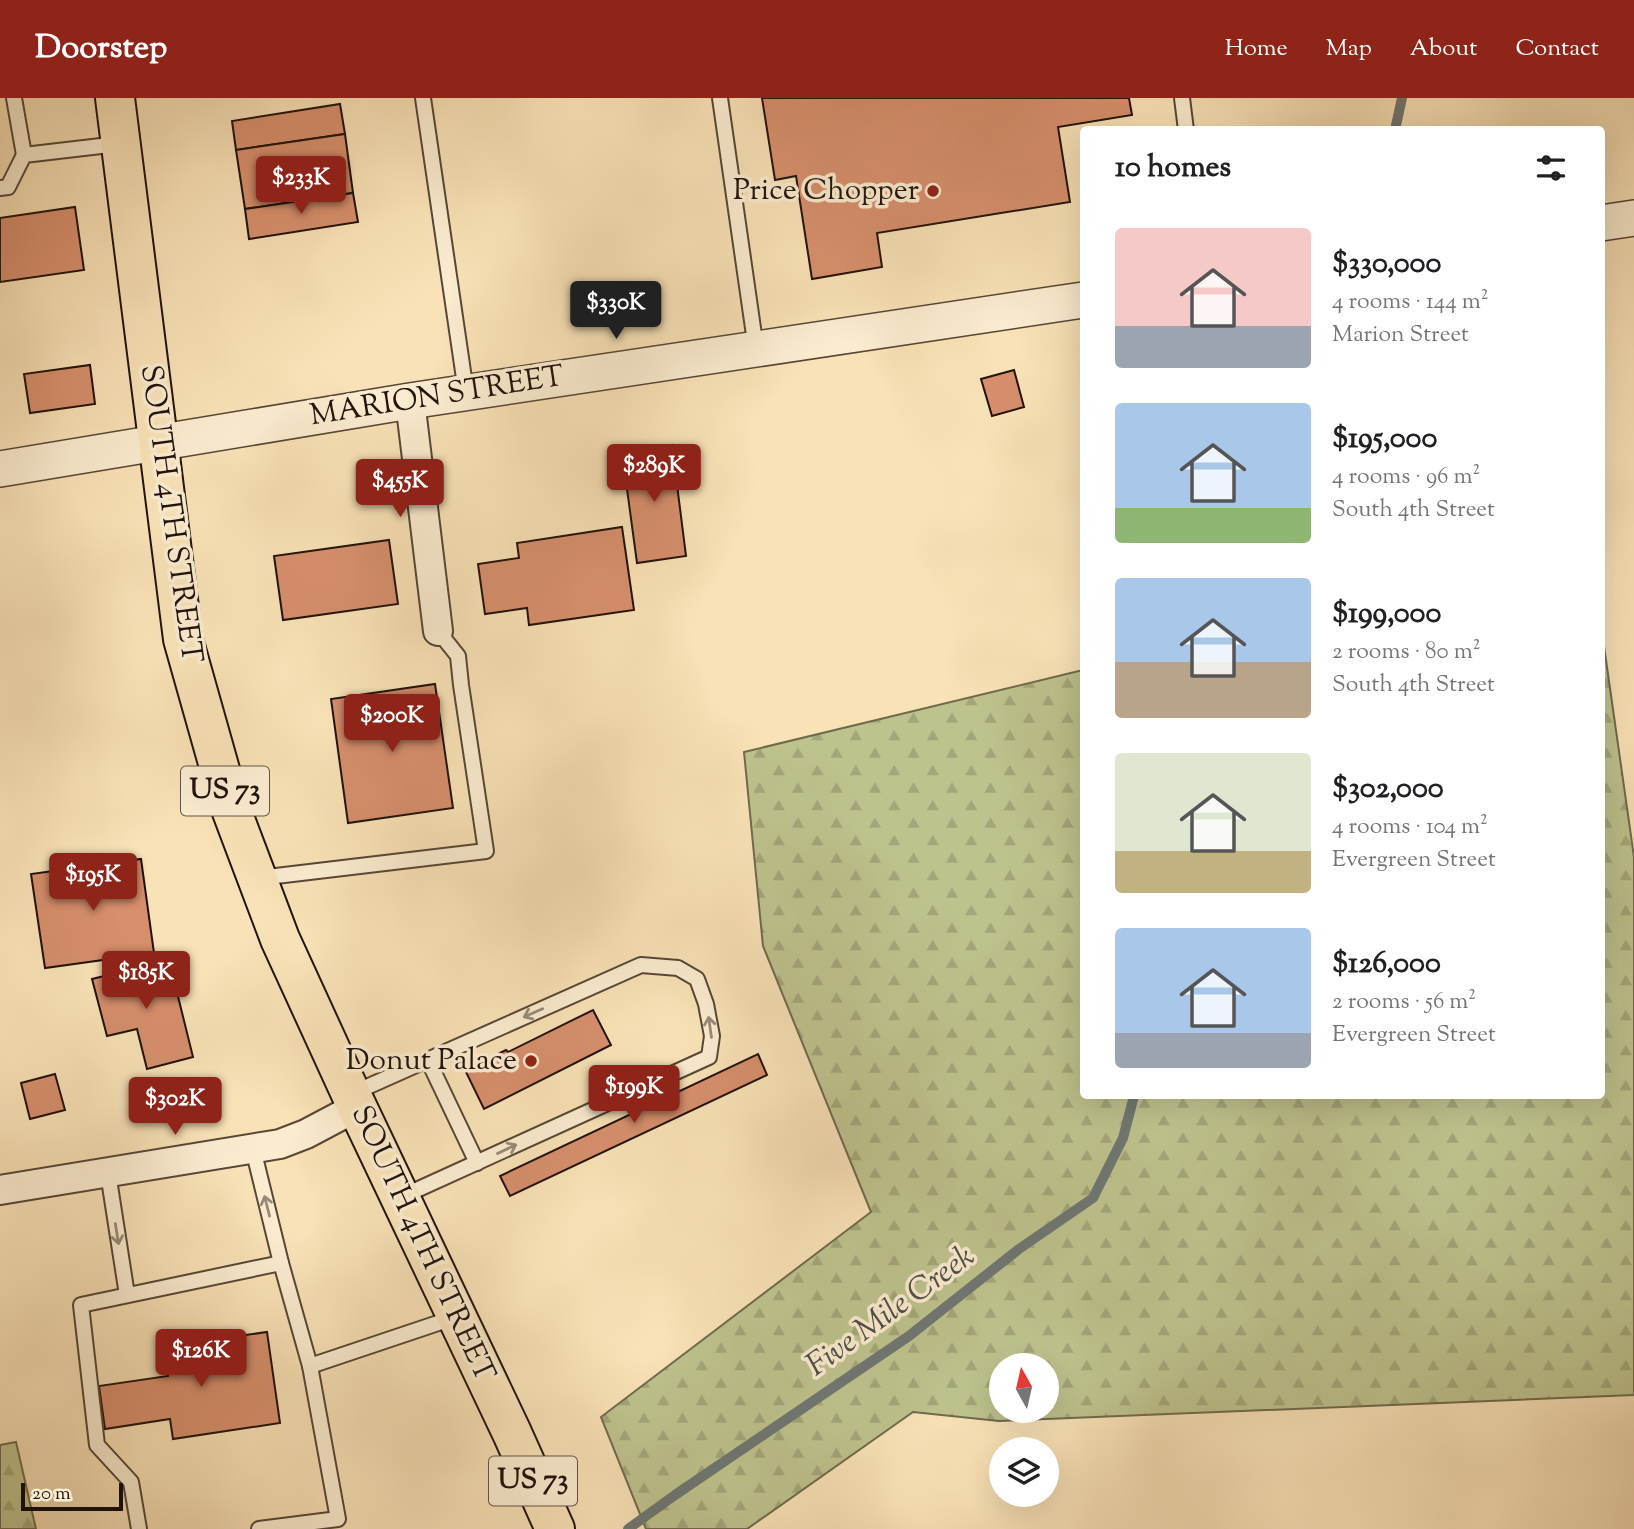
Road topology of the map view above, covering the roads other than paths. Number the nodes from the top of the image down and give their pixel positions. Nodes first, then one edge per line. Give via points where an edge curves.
1 (14, 98) edge
2 (115, 98) edge
3 (423, 98) edge
4 (720, 98) edge
5 (1182, 98) edge
6 (1186, 126) edge
7 (121, 144) junction
8 (24, 155) junction
9 (0, 188) edge
10 (1634, 218) edge
11 (1605, 222) edge
12 (1080, 300) edge
13 (756, 348) junction
14 (466, 392) junction
15 (410, 401) junction
16 (158, 442) junction
17 (0, 469) edge
18 (438, 631) joint
19 (257, 879) junction
20 (428, 1060) junction
21 (354, 1100) junction
22 (253, 1149) junction
23 (477, 1163) junction
24 (108, 1172) junction
25 (0, 1190) edge
26 (400, 1198) junction
27 (281, 1264) junction
28 (127, 1295) junction
29 (457, 1317) junction
30 (310, 1366) junction
31 (139, 1529) edge
32 (259, 1529) edge
33 (555, 1529) edge

1 - 8 lane
2 - 7 highway, SOUTH 4TH STREET / US 73
3 - 14 lane
4 - 13 lane
5 - 6 lane
7 - 8 lane
7 - 16 highway, SOUTH 4TH STREET / US 73
8 - 9 lane via 8,187
10 - 11 street
12 - 13 street, MARION STREET
13 - 14 street, MARION STREET
14 - 15 street, MARION STREET
15 - 16 street, MARION STREET
15 - 18 street
16 - 17 street, MARION STREET
16 - 19 highway, SOUTH 4TH STREET / US 73 via 183,639 231,809
18 - 19 lane via 458,656 486,851
19 - 21 highway, SOUTH 4TH STREET / US 73
20 - 21 lane
20 - 23 lane
23 -> 20 lane via 709,1057 712,1036 697,979 678,968 641,965
21 - 22 street via 306,1134
21 - 26 highway, SOUTH 4TH STREET / US 73
22 - 24 street
27 -> 22 lane
23 - 26 lane
24 - 25 street
24 -> 28 lane
26 - 29 highway, SOUTH 4TH STREET / US 73
27 - 28 lane
27 - 30 lane
28 - 31 lane via 81,1305 97,1445 131,1482
29 - 30 lane
29 - 33 highway, SOUTH 4TH STREET / US 73
30 - 32 lane via 338,1519

